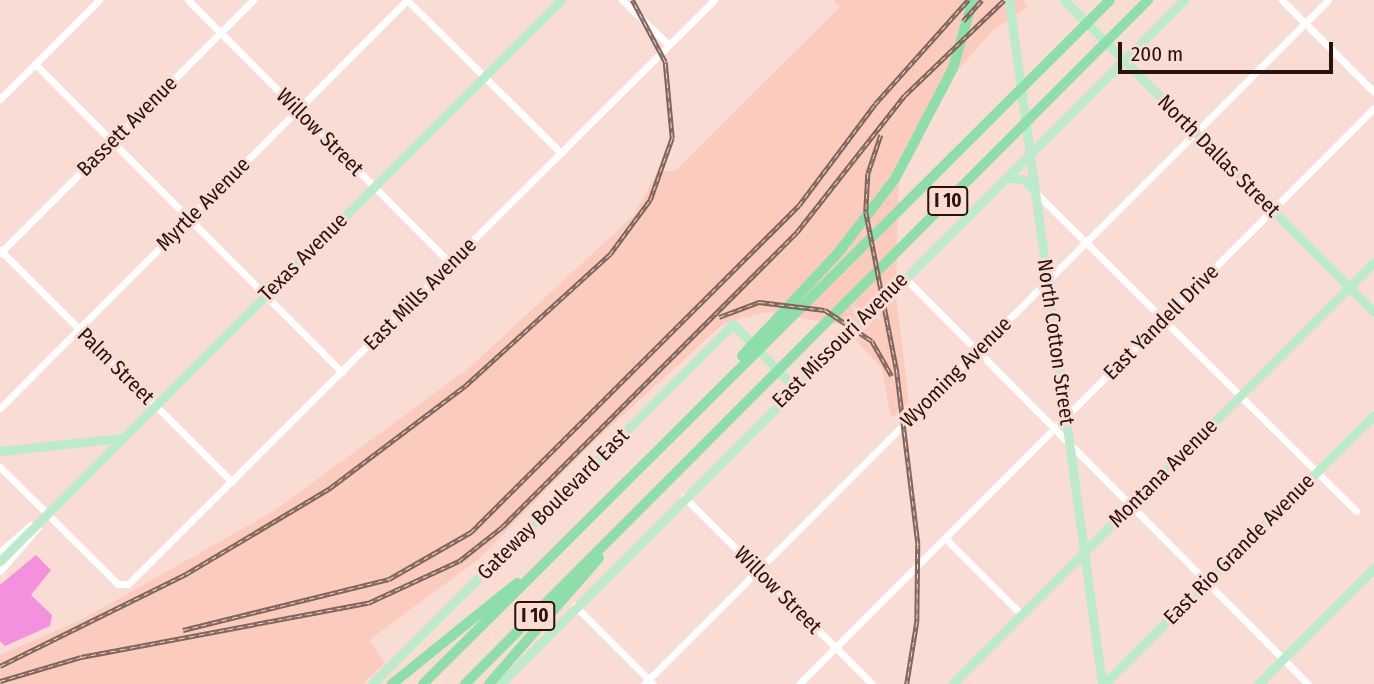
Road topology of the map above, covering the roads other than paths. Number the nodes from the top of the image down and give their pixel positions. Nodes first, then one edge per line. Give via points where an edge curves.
1 (99, 0) edge
2 (188, 0) edge
3 (253, 0) edge
4 (407, 0) edge
5 (561, 0) edge
6 (622, 0) edge
7 (714, 0) edge
8 (973, 0) edge
9 (1009, 0) edge
10 (1064, 0) edge
11 (1110, 0) edge
12 (1148, 0) edge
13 (1184, 0) edge
14 (1282, 0) edge
15 (1328, 0) edge
16 (1305, 23) junction
17 (221, 32) junction
18 (668, 45) junction
19 (1125, 59) junction
20 (35, 64) junction
21 (483, 77) junction
22 (1374, 92) edge
23 (0, 99) edge
24 (1374, 108) edge
25 (298, 109) junction
26 (1196, 133) junction
27 (111, 142) junction
28 (561, 153) junction
29 (1030, 154) junction
30 (1005, 178) junction
31 (374, 186) junction
32 (1035, 192) junction
33 (1273, 209) junction
34 (188, 219) junction
35 (1086, 242) junction
36 (1, 251) edge
37 (1374, 262) edge
38 (452, 264) junction
39 (904, 277) junction
40 (1047, 281) junction
41 (1349, 287) junction
42 (264, 296) junction
43 (1374, 312) edge
44 (1163, 319) junction
45 (79, 328) junction
46 (977, 352) junction
47 (342, 372) junction
48 (724, 381) junction
49 (793, 386) junction
50 (1240, 396) junction
51 (155, 404) junction
52 (0, 408) edge
53 (1374, 415) edge
54 (1067, 418) junction
55 (1057, 428) junction
56 (121, 438) junction
57 (1071, 442) junction
58 (0, 451) edge
59 (0, 467) edge
60 (1317, 472) junction
61 (232, 482) junction
62 (684, 497) junction
63 (1130, 505) junction
64 (1356, 510) dead end
65 (46, 514) junction
66 (945, 538) junction
67 (605, 547) junction
68 (1084, 551) junction
69 (0, 552) edge
70 (550, 558) junction
71 (0, 561) edge
72 (1374, 568) edge
73 (758, 570) junction
74 (0, 571) edge
75 (1207, 582) junction
76 (575, 606) junction
77 (1021, 614) junction
78 (836, 648) junction
79 (1283, 659) junction
80 (648, 683) edge
81 (372, 684) edge
82 (392, 684) edge
83 (423, 684) edge
84 (465, 684) edge
85 (489, 684) edge
86 (500, 684) edge
87 (799, 684) edge
88 (873, 684) edge
89 (952, 684) edge
90 (1103, 684) edge
91 (1258, 684) edge
92 (1308, 684) edge

1 - 20 street
2 - 17 street, Willow Street
3 - 17 street, Bassett Avenue
4 - 21 street
4 - 25 street, Myrtle Avenue
5 - 21 main road, Texas Avenue
6 - 18 street
7 - 18 street, East Mills Avenue
8 - 48 highway via 953,68 895,179
9 - 29 main road, North Cotton Street
10 - 19 main road, North Dallas Street
11 - 48 highway, I 10
12 - 67 highway, I 10
13 - 19 main road, East Missouri Avenue
14 - 16 street
15 - 16 street, Wyoming Avenue
16 - 22 street
16 - 26 street, Wyoming Avenue
17 - 25 street, Willow Street
17 - 27 street, Bassett Avenue
18 - 28 street, East Mills Avenue
19 - 26 main road, North Dallas Street
19 - 29 main road, East Missouri Avenue
20 - 23 street
20 - 27 street
21 - 28 street
21 - 31 main road, Texas Avenue
24 - 33 street, East Yandell Drive
25 - 31 street, Willow Street
25 - 34 street, Myrtle Avenue
26 - 33 main road, North Dallas Street
26 - 35 street, Wyoming Avenue
27 - 34 street
27 - 36 street, Bassett Avenue
28 - 38 street, East Mills Avenue
29 - 30 main road, East Missouri Avenue
29 - 32 main road, North Cotton Street
30 - 32 main road via 1018,176
30 - 39 main road, East Missouri Avenue
31 - 38 street, Willow Street
31 - 42 main road, Texas Avenue
32 - 35 street
32 - 40 main road, North Cotton Street
33 - 41 main road, North Dallas Street
33 - 44 street, East Yandell Drive
34 - 42 street
34 - 45 street, Myrtle Avenue
35 - 40 street, Wyoming Avenue
35 - 44 street
36 - 45 street, Palm Street
37 - 41 main road, Montana Avenue
38 - 47 street, East Mills Avenue
39 - 46 street
39 - 49 main road, East Missouri Avenue
40 - 46 street, Wyoming Avenue
40 - 54 main road, North Cotton Street
41 - 43 main road, North Dallas Street
41 - 50 main road, Montana Avenue
42 - 47 street
42 - 51 main road, Texas Avenue
44 - 50 street
44 - 54 street, East Yandell Drive
45 - 51 street, Palm Street
45 - 52 street, Myrtle Avenue
46 - 55 street
46 - 73 street, Wyoming Avenue
47 - 61 street, East Mills Avenue
48 - 70 highway, I 10
49 - 62 main road, East Missouri Avenue
49 - 81 main road, Gateway Boulevard East via 733,324
50 - 60 street
50 - 63 main road, Montana Avenue
51 - 56 main road, Texas Avenue
51 - 61 street, Palm Street
53 - 60 main road, East Rio Grande Avenue
54 - 55 street, East Yandell Drive
54 - 57 main road, North Cotton Street
55 - 57 street
55 - 66 street, East Yandell Drive
56 - 58 main road
56 - 65 main road, Texas Avenue
57 - 63 street
57 - 68 main road, North Cotton Street
59 - 65 street
60 - 64 street
60 - 75 main road, East Rio Grande Avenue
61 - 65 street, East Mills Avenue via 124,585
62 - 73 street, Willow Street
62 - 76 main road, East Missouri Avenue
63 - 68 main road, Montana Avenue
63 - 75 street
65 - 69 street, Texas Avenue
65 - 71 main road
65 - 74 street, Texas Avenue
66 - 77 street
66 - 78 street, East Yandell Drive
67 - 84 highway, I 10
67 - 85 highway via 591,574
68 - 77 main road, Montana Avenue
68 - 90 main road, North Cotton Street
70 - 82 highway
70 - 83 highway, I 10
72 - 79 main road
73 - 78 street, Willow Street
73 - 80 street, Wyoming Avenue
75 - 79 street
75 - 90 main road, East Rio Grande Avenue
76 - 80 street
76 - 86 main road, East Missouri Avenue
77 - 89 main road, Montana Avenue
78 - 87 street, East Yandell Drive
78 - 88 street, Willow Street
79 - 91 main road
79 - 92 street

